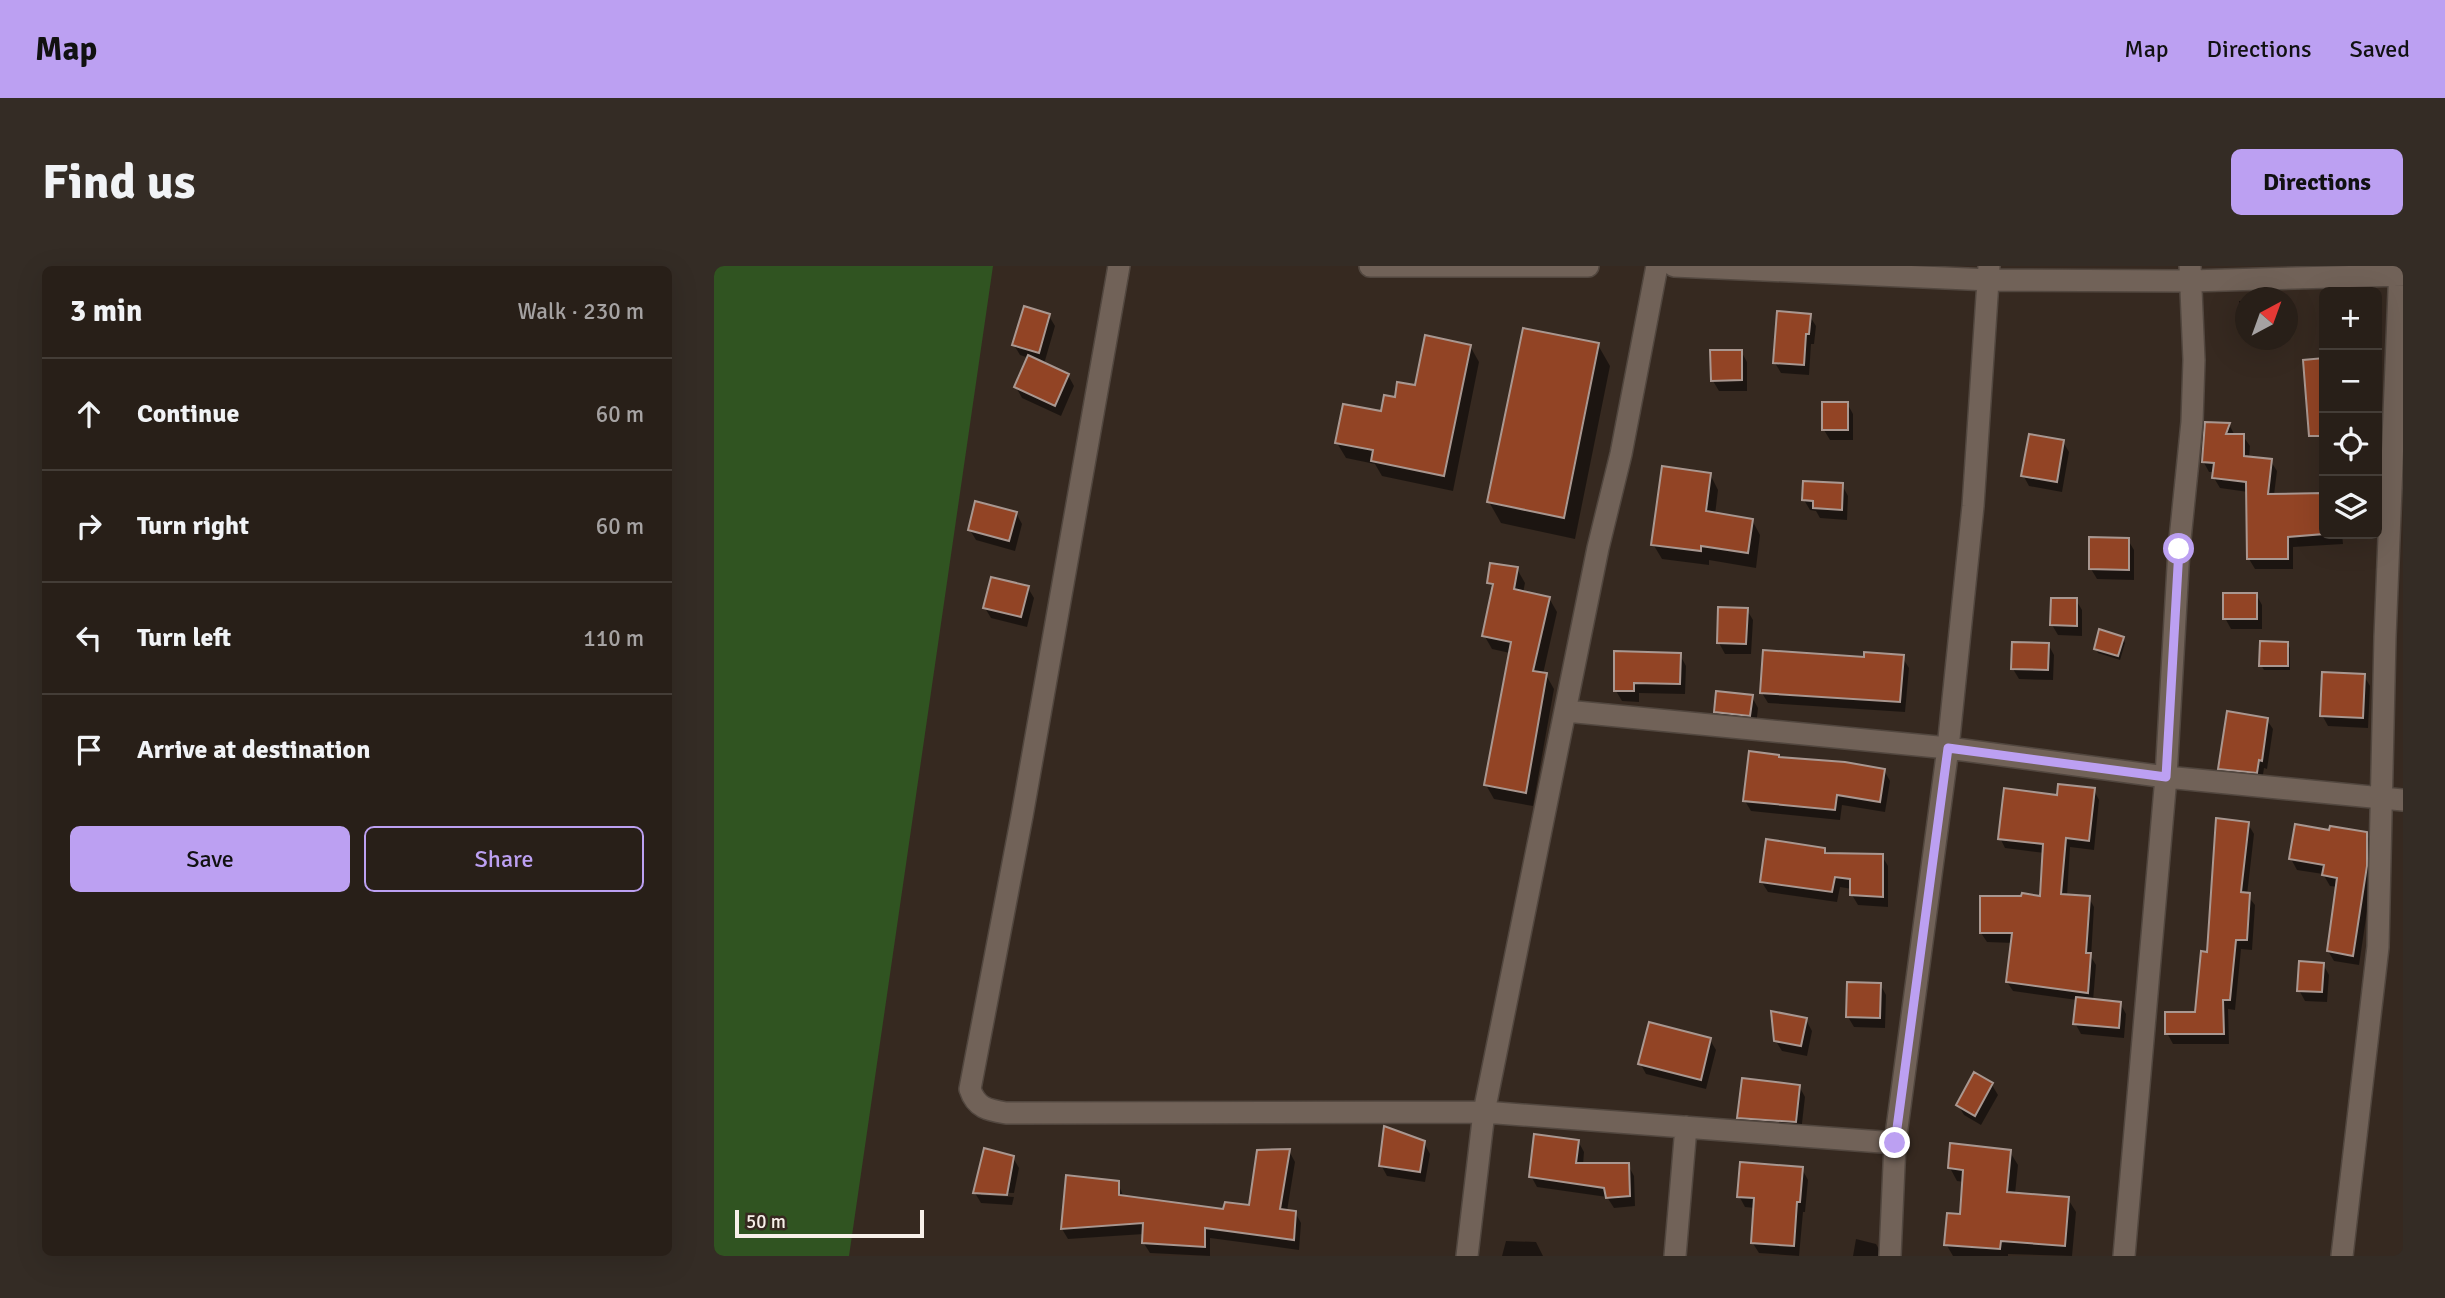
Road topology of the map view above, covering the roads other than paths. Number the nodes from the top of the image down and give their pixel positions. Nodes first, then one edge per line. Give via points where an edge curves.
1 (1119, 266) edge
2 (1370, 266) edge
3 (1588, 266) edge
4 (1657, 266) edge
5 (1674, 266) edge
6 (2401, 272) edge
7 (1989, 273) edge
8 (2190, 273) edge
9 (1566, 710) junction
10 (1948, 748) junction
11 (2166, 777) junction
12 (2393, 800) edge
13 (1483, 1112) junction
14 (1686, 1127) junction
15 (1895, 1143) junction
16 (1467, 1256) edge
17 (1675, 1256) edge
18 (1890, 1256) edge
19 (2124, 1256) edge
20 (2342, 1256) edge

1 - 13 street via 970,1089 973,1098 979,1106 1006,1113
2 - 3 street
4 - 9 street
5 - 7 street
6 - 8 street
6 - 12 street via 2385,637
7 - 8 street
7 - 10 street via 1973,506
8 - 11 street via 2192,422 2179,549
9 - 10 street
9 - 13 street
10 - 11 street
10 - 15 street
11 - 12 street
11 - 19 street
12 - 20 street
13 - 14 street
13 - 16 street
14 - 15 street
14 - 17 street
15 - 18 street

